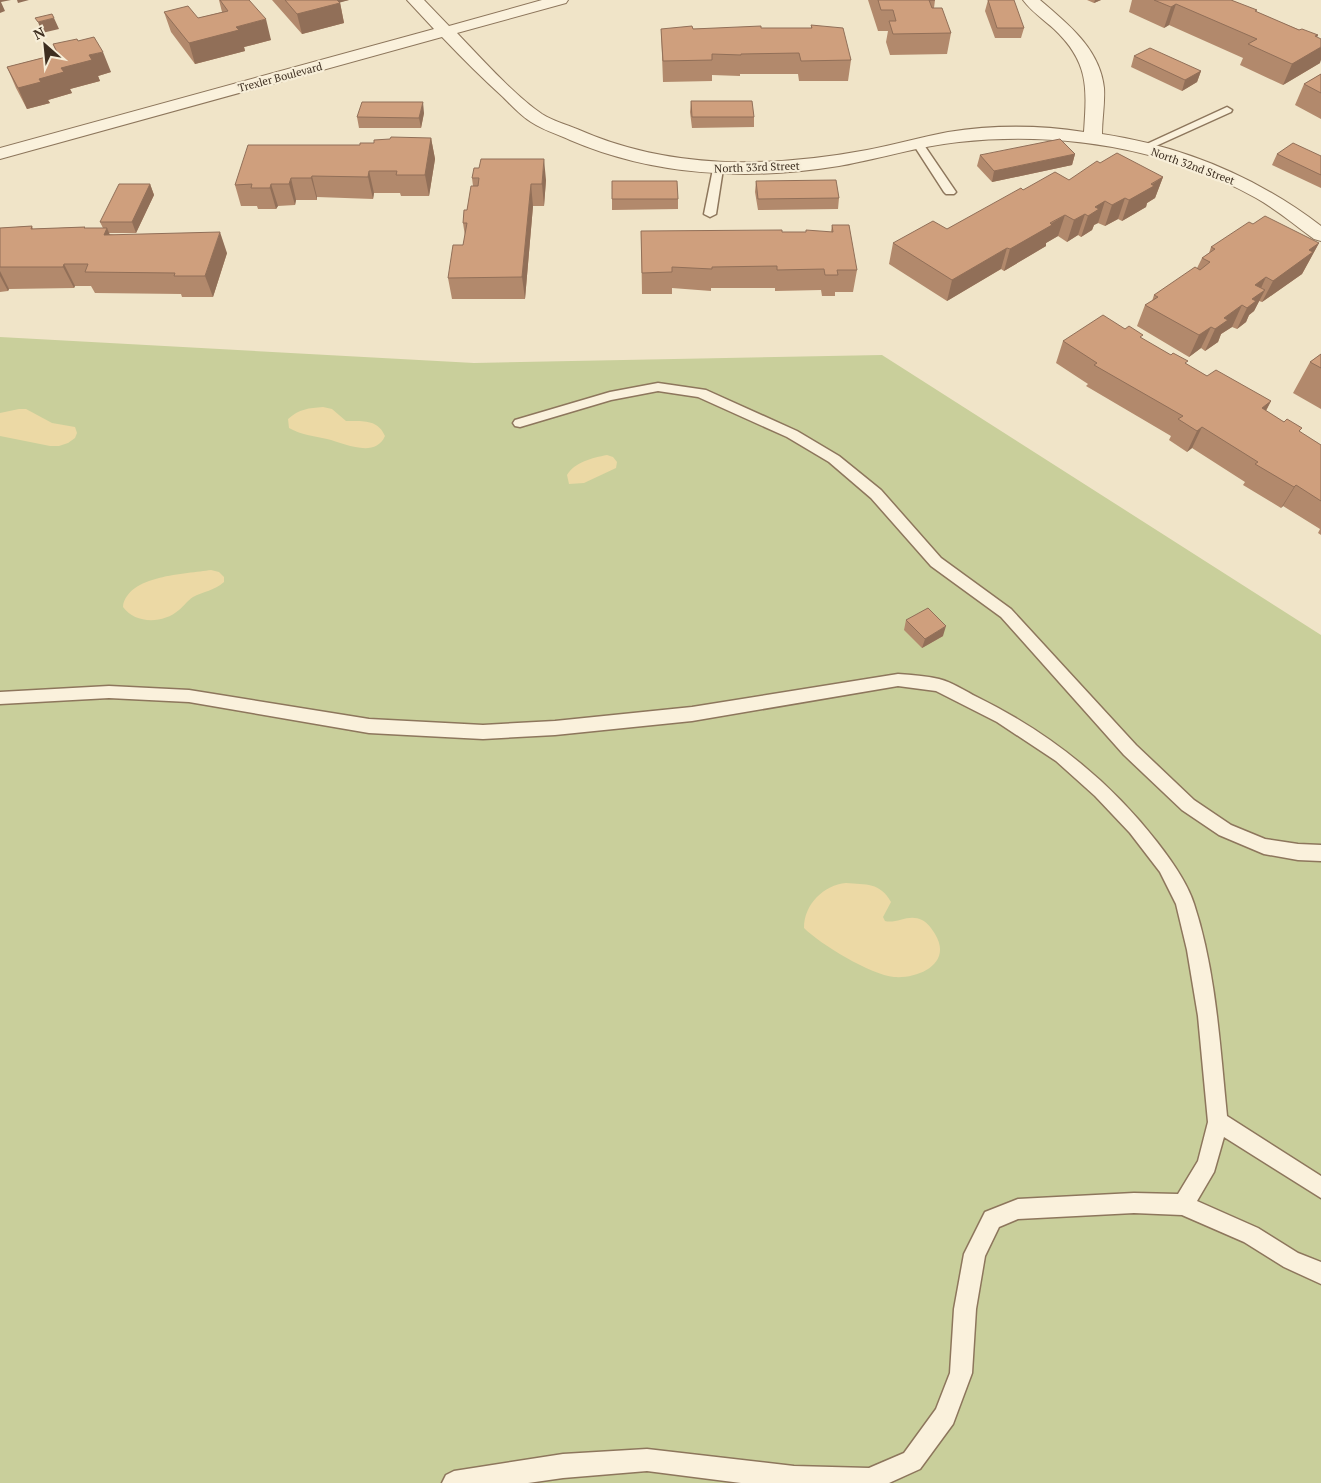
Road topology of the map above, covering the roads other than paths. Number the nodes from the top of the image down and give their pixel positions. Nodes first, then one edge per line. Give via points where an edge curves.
1 (415, 0) edge
2 (560, 0) edge
3 (1031, 0) edge
4 (446, 32) junction
5 (1227, 110) dead end
6 (1093, 138) junction
7 (918, 144) junction
8 (1143, 148) junction
9 (0, 154) edge
10 (718, 169) junction
11 (950, 192) dead end
12 (710, 214) dead end
13 (1321, 234) edge
14 (520, 423) dead end
15 (0, 698) edge
16 (1321, 853) edge
17 (1218, 1122) junction
18 (1321, 1188) edge
19 (1183, 1206) junction
20 (1321, 1273) edge
21 (454, 1483) edge

1 - 4 street, North 33rd Street
2 - 4 street, Trexler Boulevard
3 - 6 street via 1070,36 1086,56 1095,87
4 - 9 street, Trexler Boulevard
4 - 10 street, North 33rd Street via 538,119 607,148 642,158
5 - 8 lane
6 - 7 street, North 33rd Street via 1050,133 1004,133 960,136
6 - 8 street, North 32nd Street
7 - 10 street, North 33rd Street via 869,156 811,164
7 - 11 lane
8 - 13 street, North 32nd Street via 1188,161 1248,186 1280,204
10 - 12 lane
14 - 16 lane via 610,396 658,387 701,393 792,434 834,459 876,494 936,562 1006,613 1130,750 1188,806 1224,830 1264,846
15 - 17 lane via 108,692 189,696 368,726 483,732 692,714 898,680 939,685 1003,717 1062,756 1136,828 1166,866 1185,903 1196,950
17 - 18 lane
17 - 19 lane via 1206,1165
19 - 20 lane via 1251,1236 1291,1260
19 - 21 lane via 1134,1203 1018,1209 992,1220 975,1254 965,1309 961,1373 945,1416 912,1461 869,1480 794,1478 647,1460 563,1466

